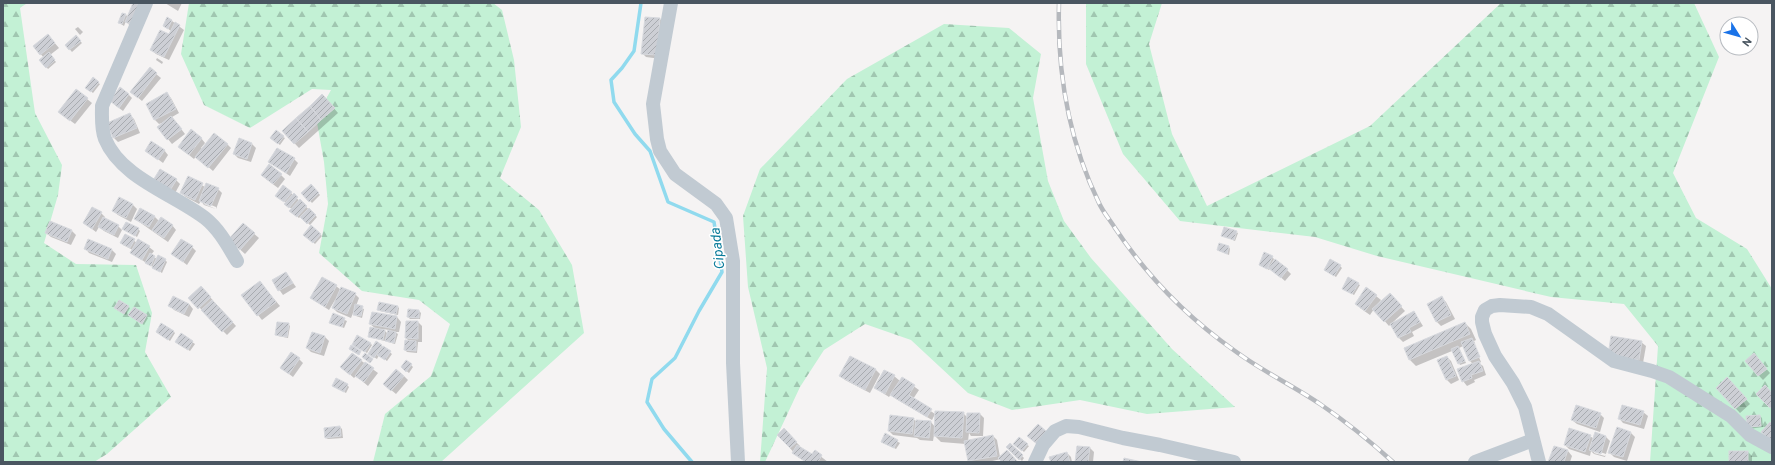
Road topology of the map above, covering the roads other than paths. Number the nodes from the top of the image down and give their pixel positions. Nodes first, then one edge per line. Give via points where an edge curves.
1 (146, 3) edge
2 (671, 3) edge
3 (237, 261) dead end
4 (1534, 440) junction
5 (1772, 447) edge
6 (738, 462) edge
7 (1035, 462) edge
8 (1234, 462) edge
9 (1475, 462) edge
10 (1539, 462) edge

1 - 3 street via 102,106 101,122 105,139 122,163 139,177 205,218 220,233
2 - 6 street via 653,104 657,139 660,151 675,174 716,204 726,218 733,261 733,363
4 - 5 street via 1525,408 1485,334 1482,317 1492,306 1531,308 1548,314 1614,361 1669,377 1731,416 1750,435
4 - 9 street
4 - 10 street
7 - 8 street via 1043,445 1055,431 1066,426 1160,444

